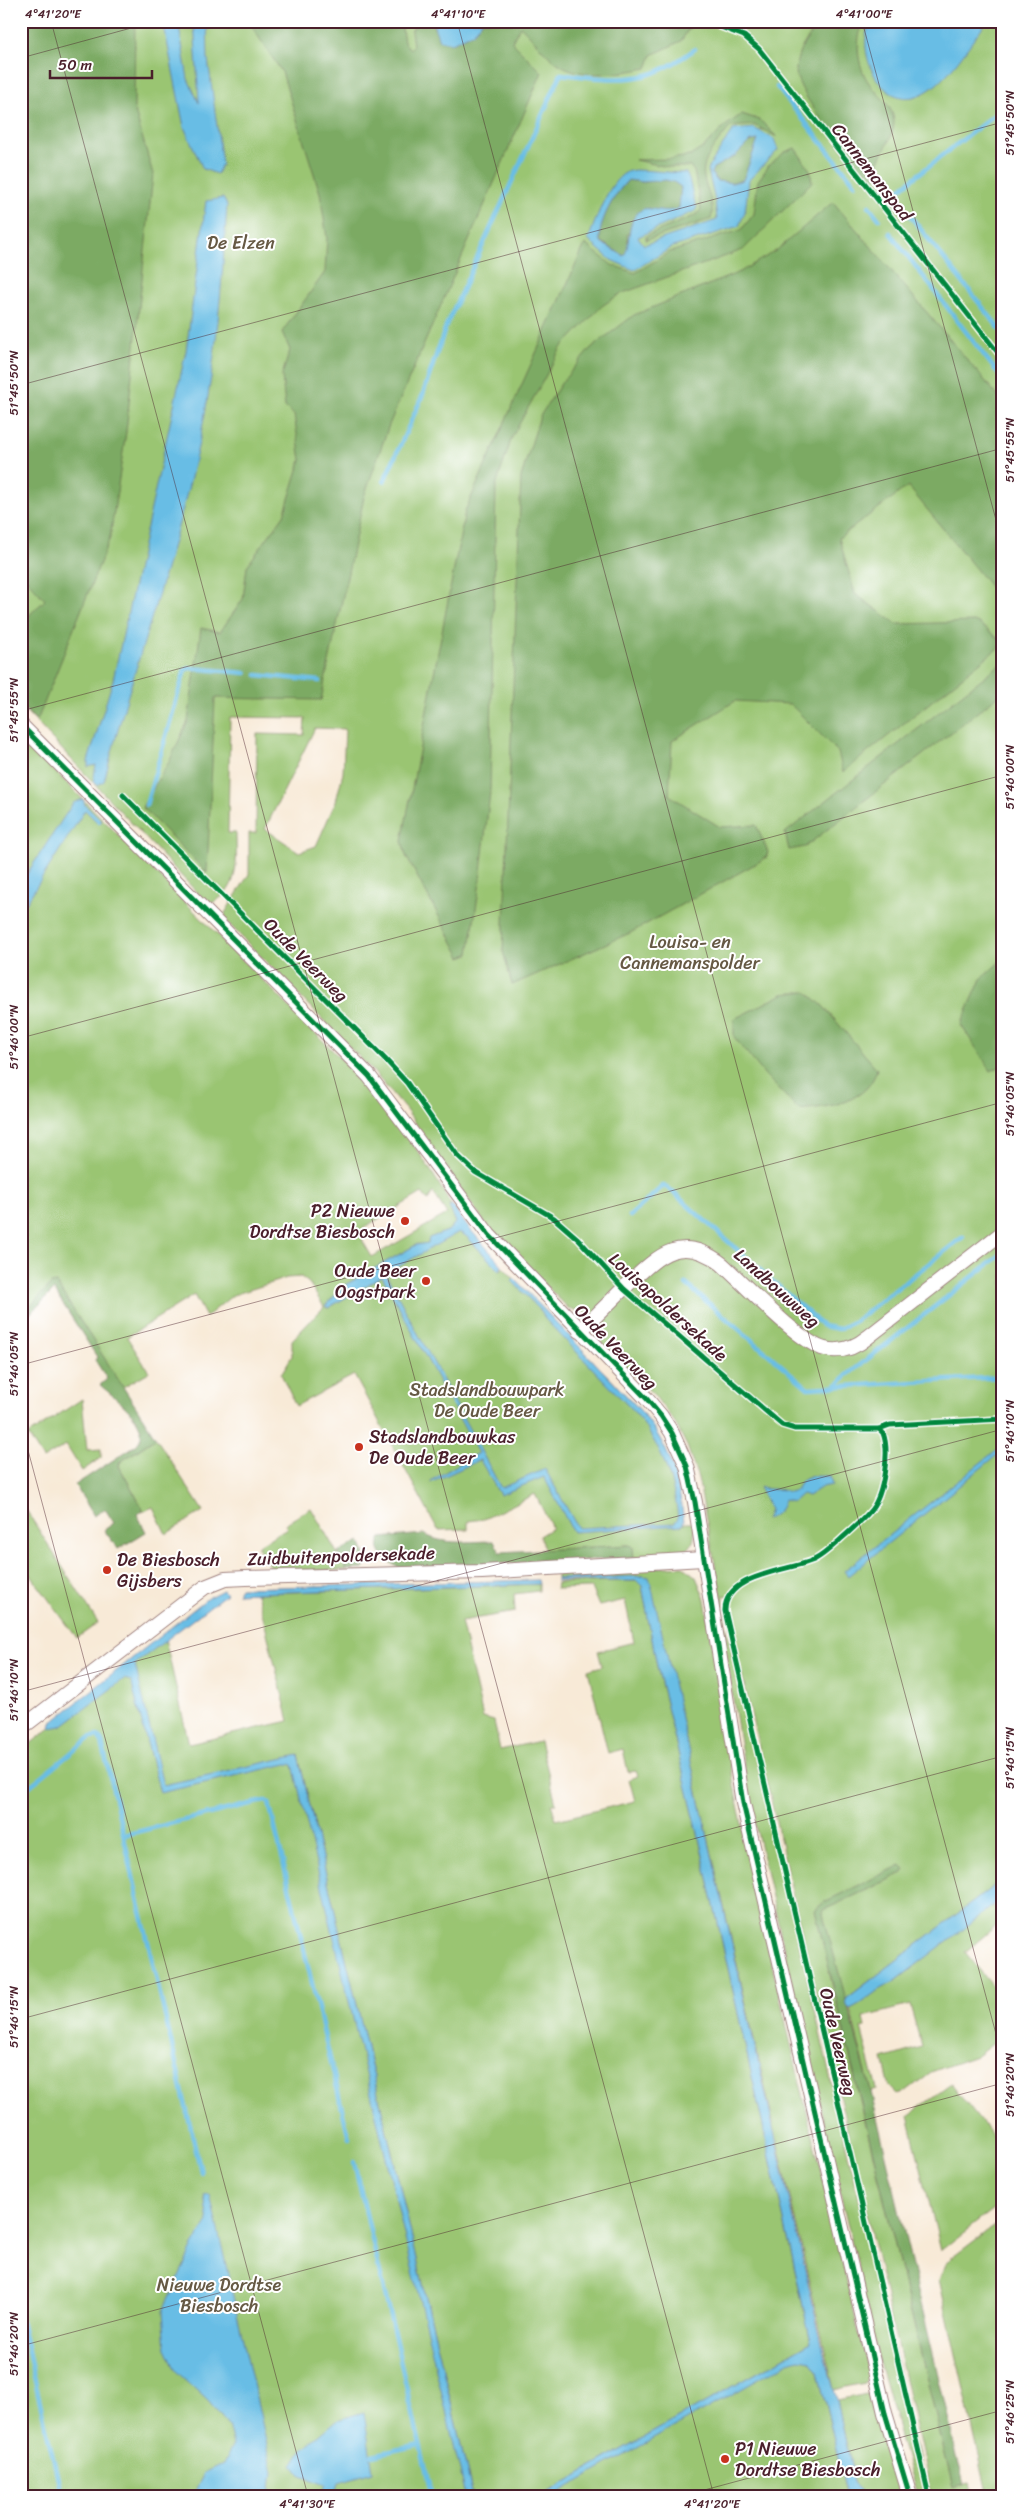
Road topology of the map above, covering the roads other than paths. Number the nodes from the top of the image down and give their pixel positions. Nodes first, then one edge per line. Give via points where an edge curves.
1 (21, 725) edge
2 (1003, 1232) edge
3 (580, 1331) junction
4 (703, 1559) junction
5 (28, 1723) dead end
6 (910, 2496) edge

1 - 3 street, Oude Veerweg via 369,1076 489,1235
2 - 3 street, Landbouwweg via 868,1338 848,1348 827,1350 807,1341 722,1264 706,1253 690,1248 673,1250 656,1258
3 - 4 street, Oude Veerweg via 646,1398 672,1433 691,1480
4 - 5 street, Zuidbuitenpoldersekade via 482,1572 297,1575 220,1581 205,1587
4 - 6 street, Oude Veerweg via 720,1647 743,1803 885,2413

